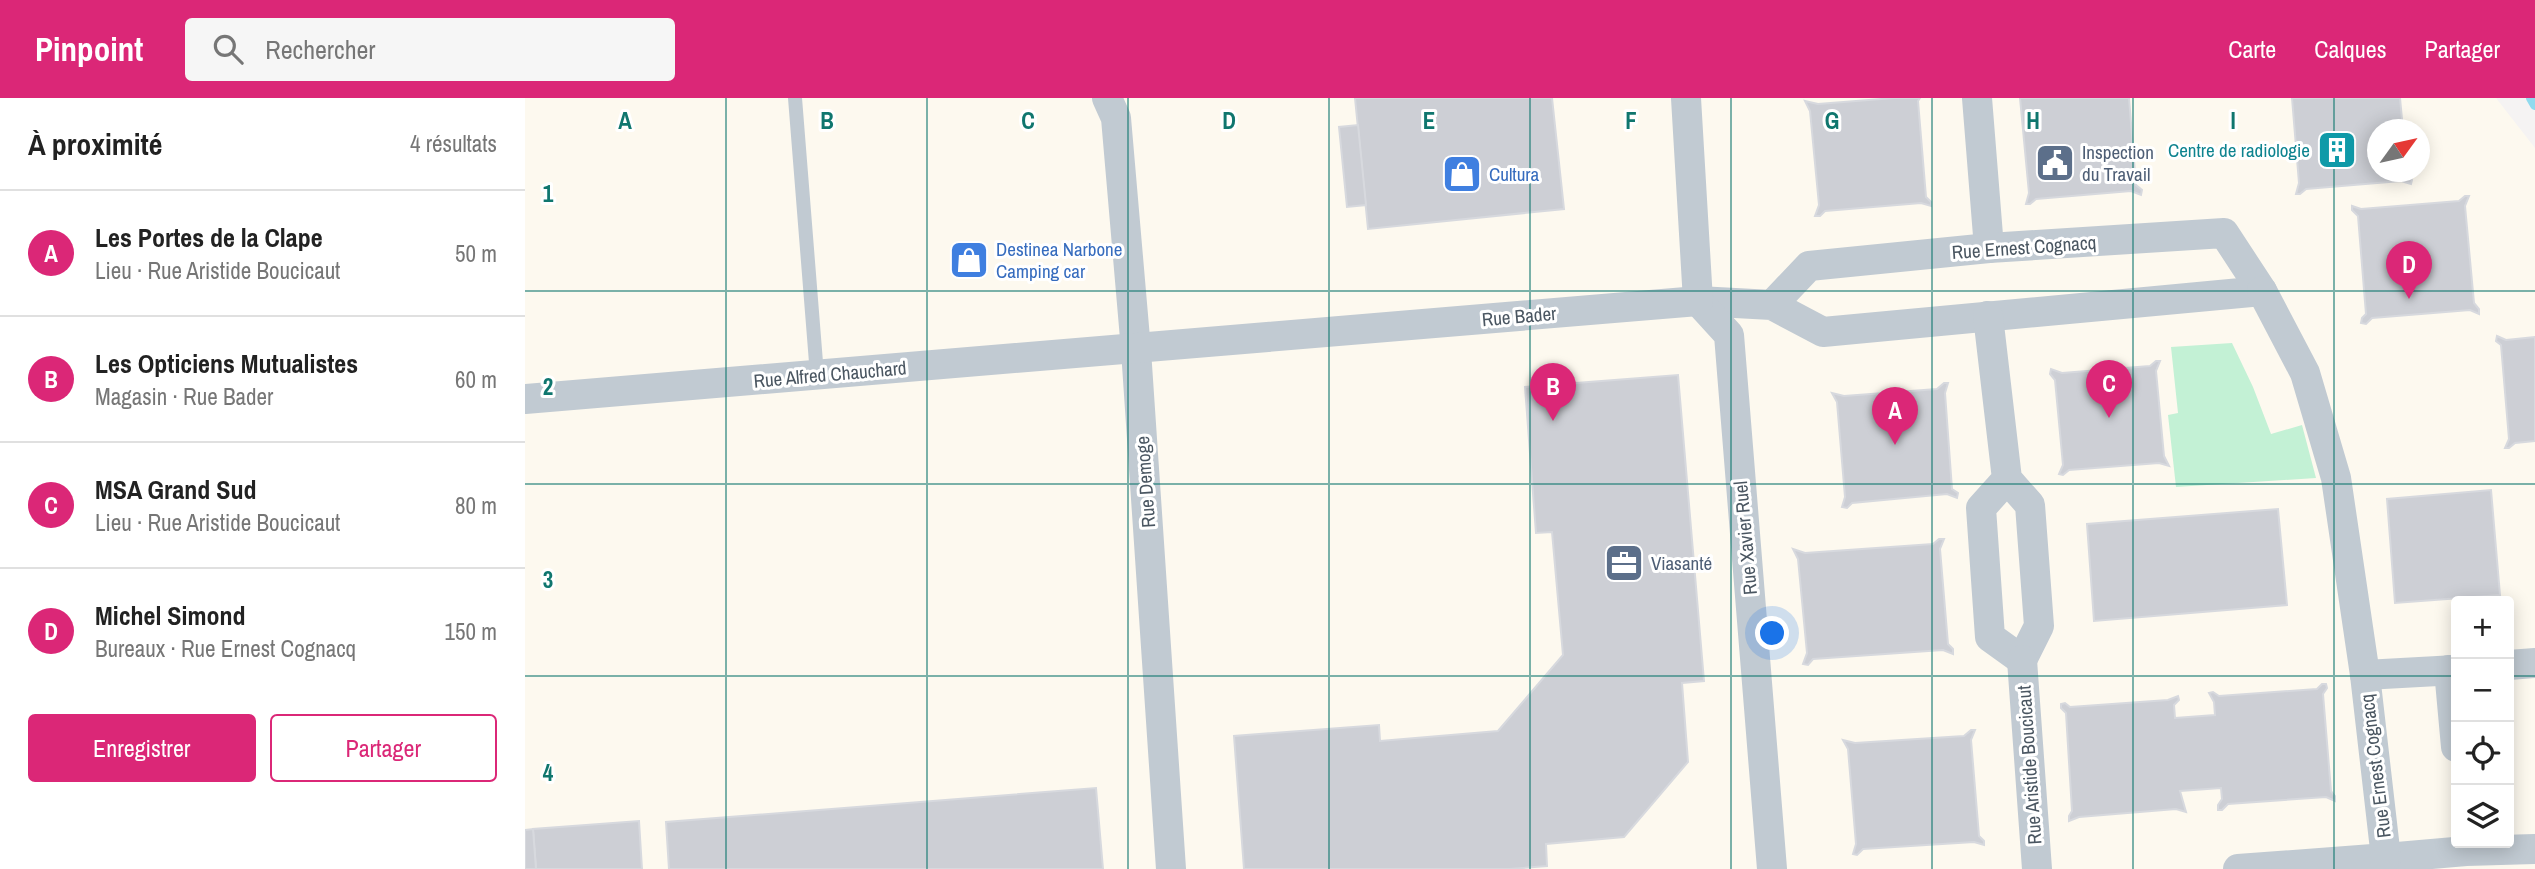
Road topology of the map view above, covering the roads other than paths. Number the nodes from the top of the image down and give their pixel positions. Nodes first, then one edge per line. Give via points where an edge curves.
1 (795, 98) edge
2 (1107, 98) edge
3 (1686, 98) edge
4 (1977, 98) edge
5 (1989, 248) junction
6 (2262, 291) junction
7 (1699, 301) junction
8 (1772, 304) junction
9 (1988, 316) junction
10 (1136, 350) junction
11 (817, 375) junction
12 (525, 399) edge
13 (2007, 479) junction
14 (2022, 660) junction
15 (2535, 663) edge
16 (2514, 665) edge
17 (2451, 670) edge
18 (2365, 674) junction
19 (2459, 848) edge
20 (2500, 848) edge
21 (2535, 849) edge
22 (2386, 858) junction
23 (1171, 869) edge
24 (1772, 869) edge
25 (2037, 869) edge
26 (2238, 869) edge

1 - 11 lane
2 - 10 street, Rue Demoge via 1116,118
3 - 7 street
4 - 5 street
5 - 6 street, Rue Ernest Cognacq via 2224,233
5 - 8 street, Rue Ernest Cognacq via 1809,266
6 - 9 street
6 - 18 street, Rue Ernest Cognacq via 2305,373 2336,478
7 - 8 street
7 - 10 street, Rue Bader
7 - 24 street, Rue Xavier Ruel via 1729,335
8 - 9 street via 1823,332
9 - 13 street
10 - 11 street, Rue Alfred Chauchard
10 - 23 street, Rue Demoge
11 - 12 street, Rue Alfred Chauchard
13 - 14 street, Rue Aristide Boucicaut via 2030,505 2039,626
13 - 14 street, Rue Aristide Boucicaut via 1982,508 1990,637
14 - 25 street, Rue Aristide Boucicaut
15 - 16 street
17 - 18 street, Rue Ernest Cognacq
18 - 22 street, Rue Ernest Cognacq
19 - 22 street, Rue Ernest Cognacq
20 - 21 street, Rue Ernest Cognacq
22 - 26 street, Rue Ernest Cognacq

